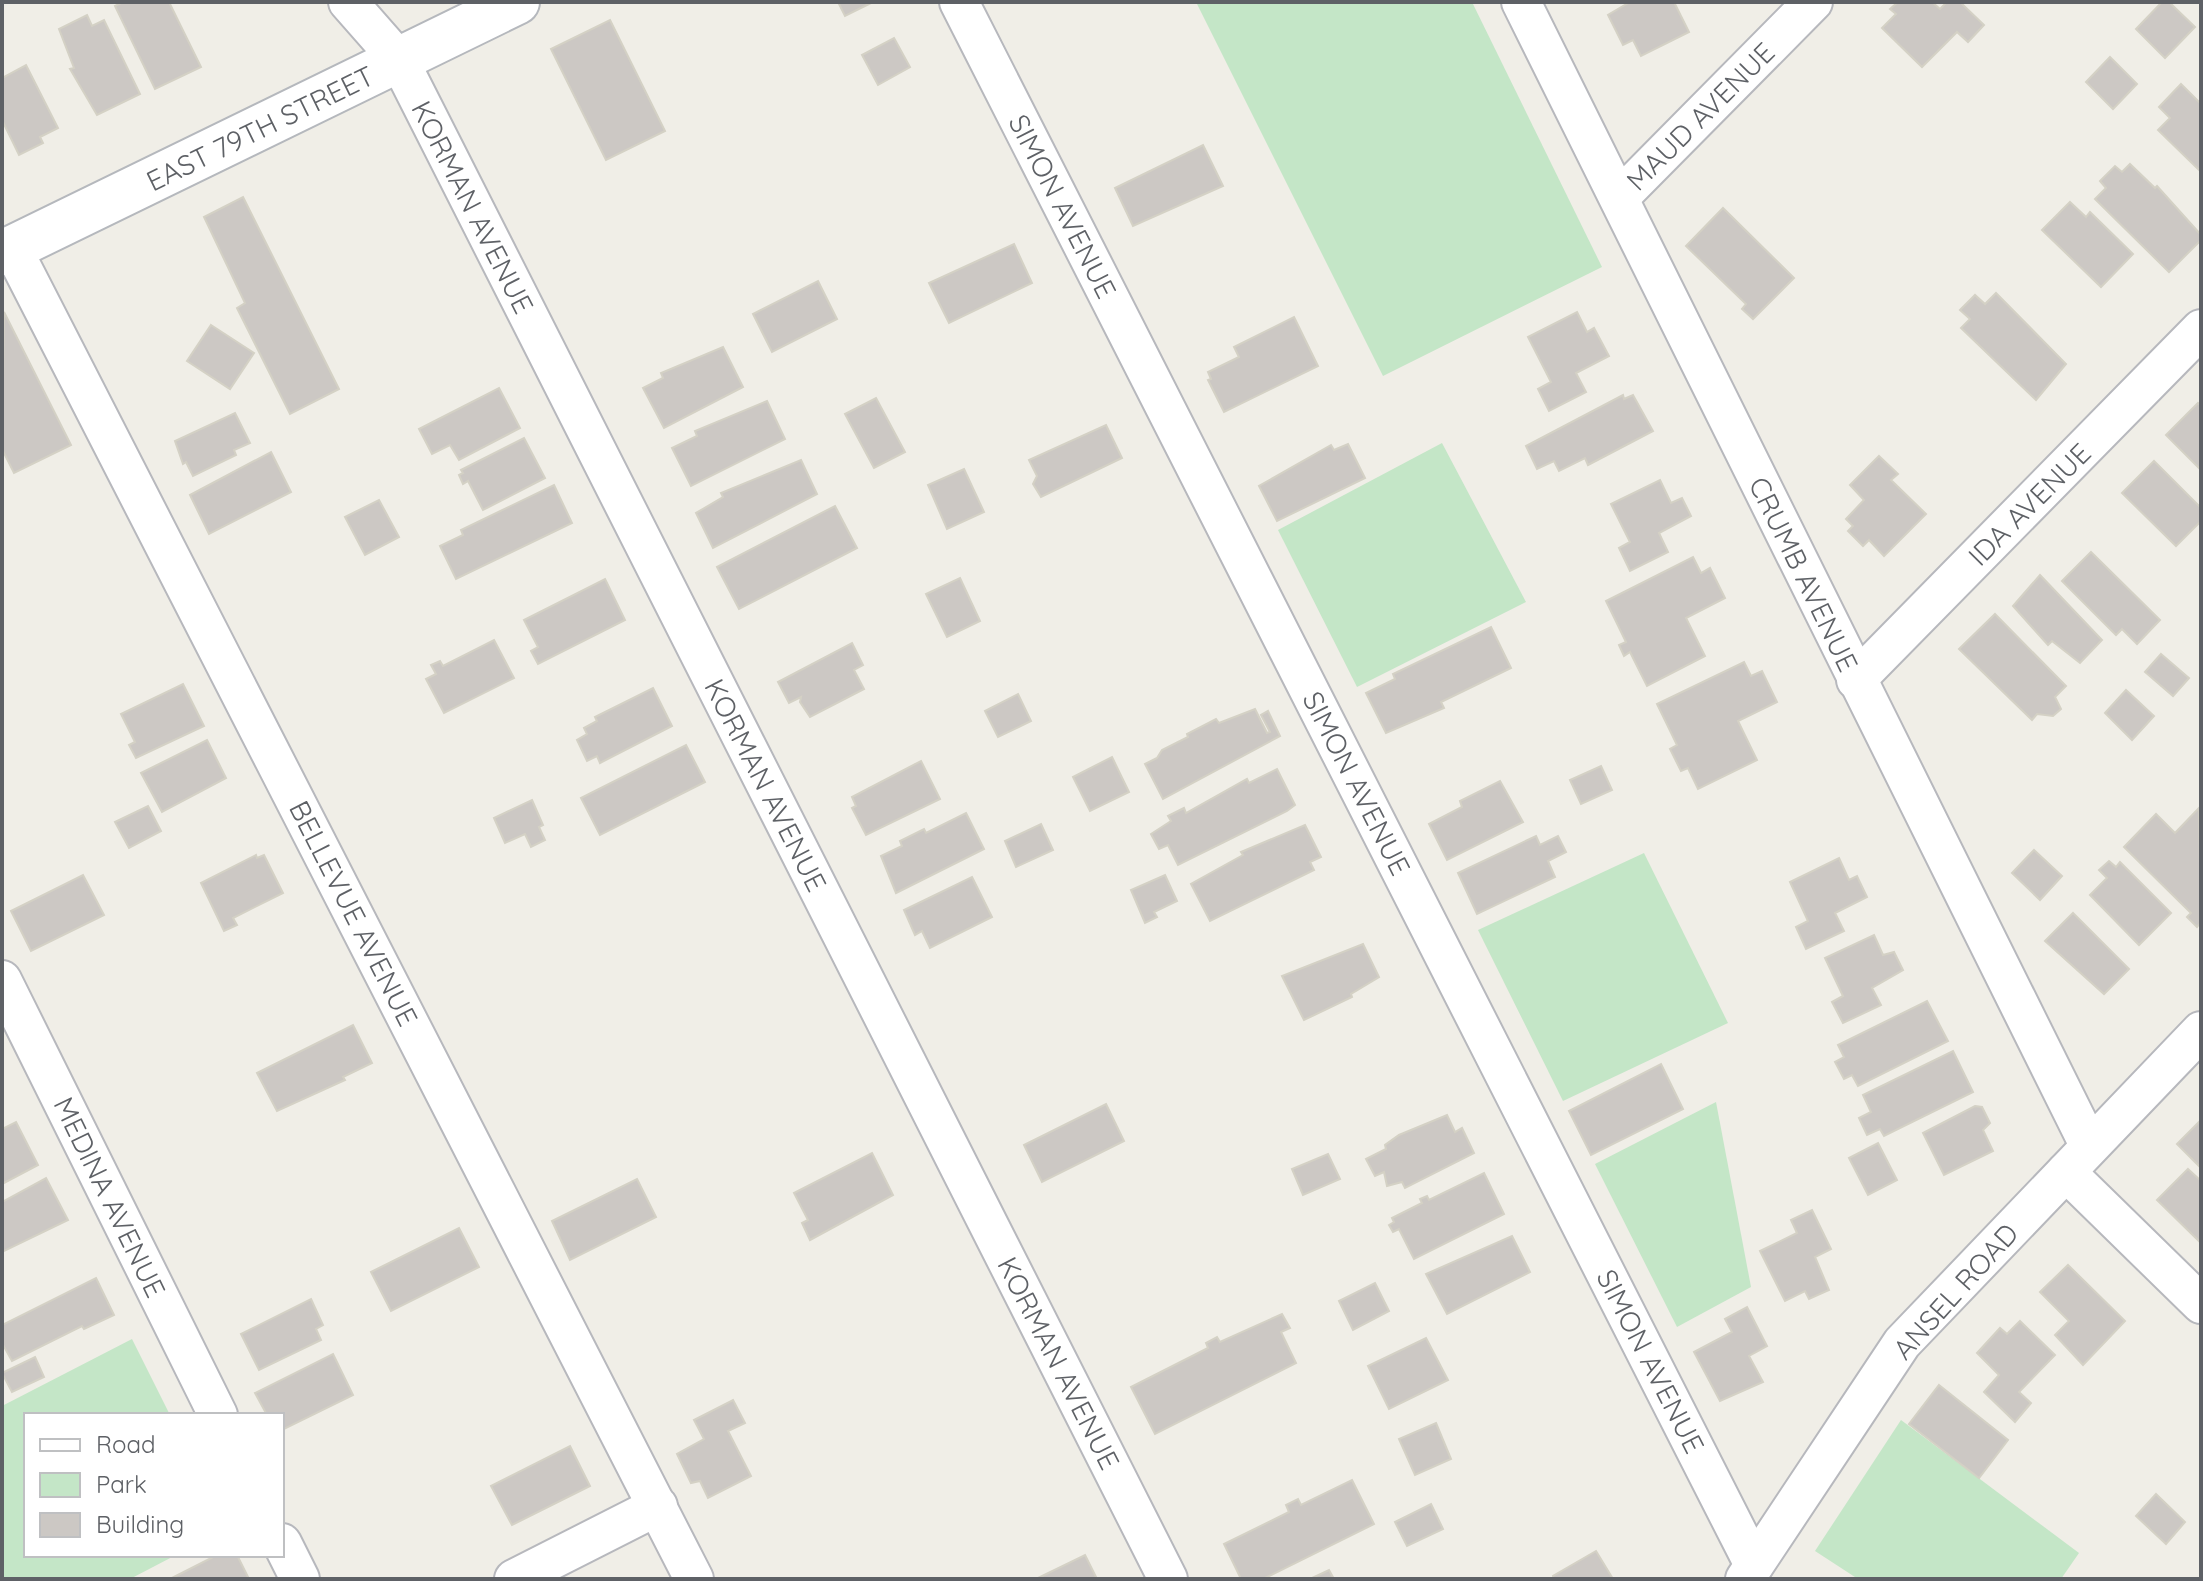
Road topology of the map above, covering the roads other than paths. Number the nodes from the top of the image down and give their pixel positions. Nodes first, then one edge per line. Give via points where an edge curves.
1 (348, 2) edge
2 (517, 2) edge
3 (959, 2) edge
4 (1521, 2) edge
5 (1813, 2) edge
6 (399, 60) junction
7 (1621, 196) junction
8 (7, 251) edge
9 (2201, 329) edge
10 (1856, 680) junction
11 (2, 980) edge
12 (2201, 1031) edge
13 (2077, 1158) junction
14 (2201, 1304) edge
15 (217, 1413) edge
16 (658, 1506) junction
17 (284, 1547) edge
18 (1750, 1572) edge
19 (300, 1579) edge
20 (514, 1579) edge
21 (694, 1579) edge
22 (1168, 1579) edge

1 - 6 street, KORMAN AVENUE
2 - 6 main road, EAST 79TH STREET
3 - 18 street, SIMON AVENUE
4 - 7 street, CRUMB AVENUE
5 - 7 street, MAUD AVENUE
6 - 8 main road, EAST 79TH STREET
6 - 22 street, KORMAN AVENUE
7 - 10 street, CRUMB AVENUE
8 - 16 street, BELLEVUE AVENUE
9 - 10 street, IDA AVENUE
10 - 13 street, CRUMB AVENUE
11 - 15 street, MEDINA AVENUE
12 - 13 street, ANSEL ROAD
13 - 14 street, CRUMB AVENUE
13 - 18 street, ANSEL ROAD via 1902,1343
16 - 20 street
16 - 21 street, BELLEVUE AVENUE
17 - 19 street

